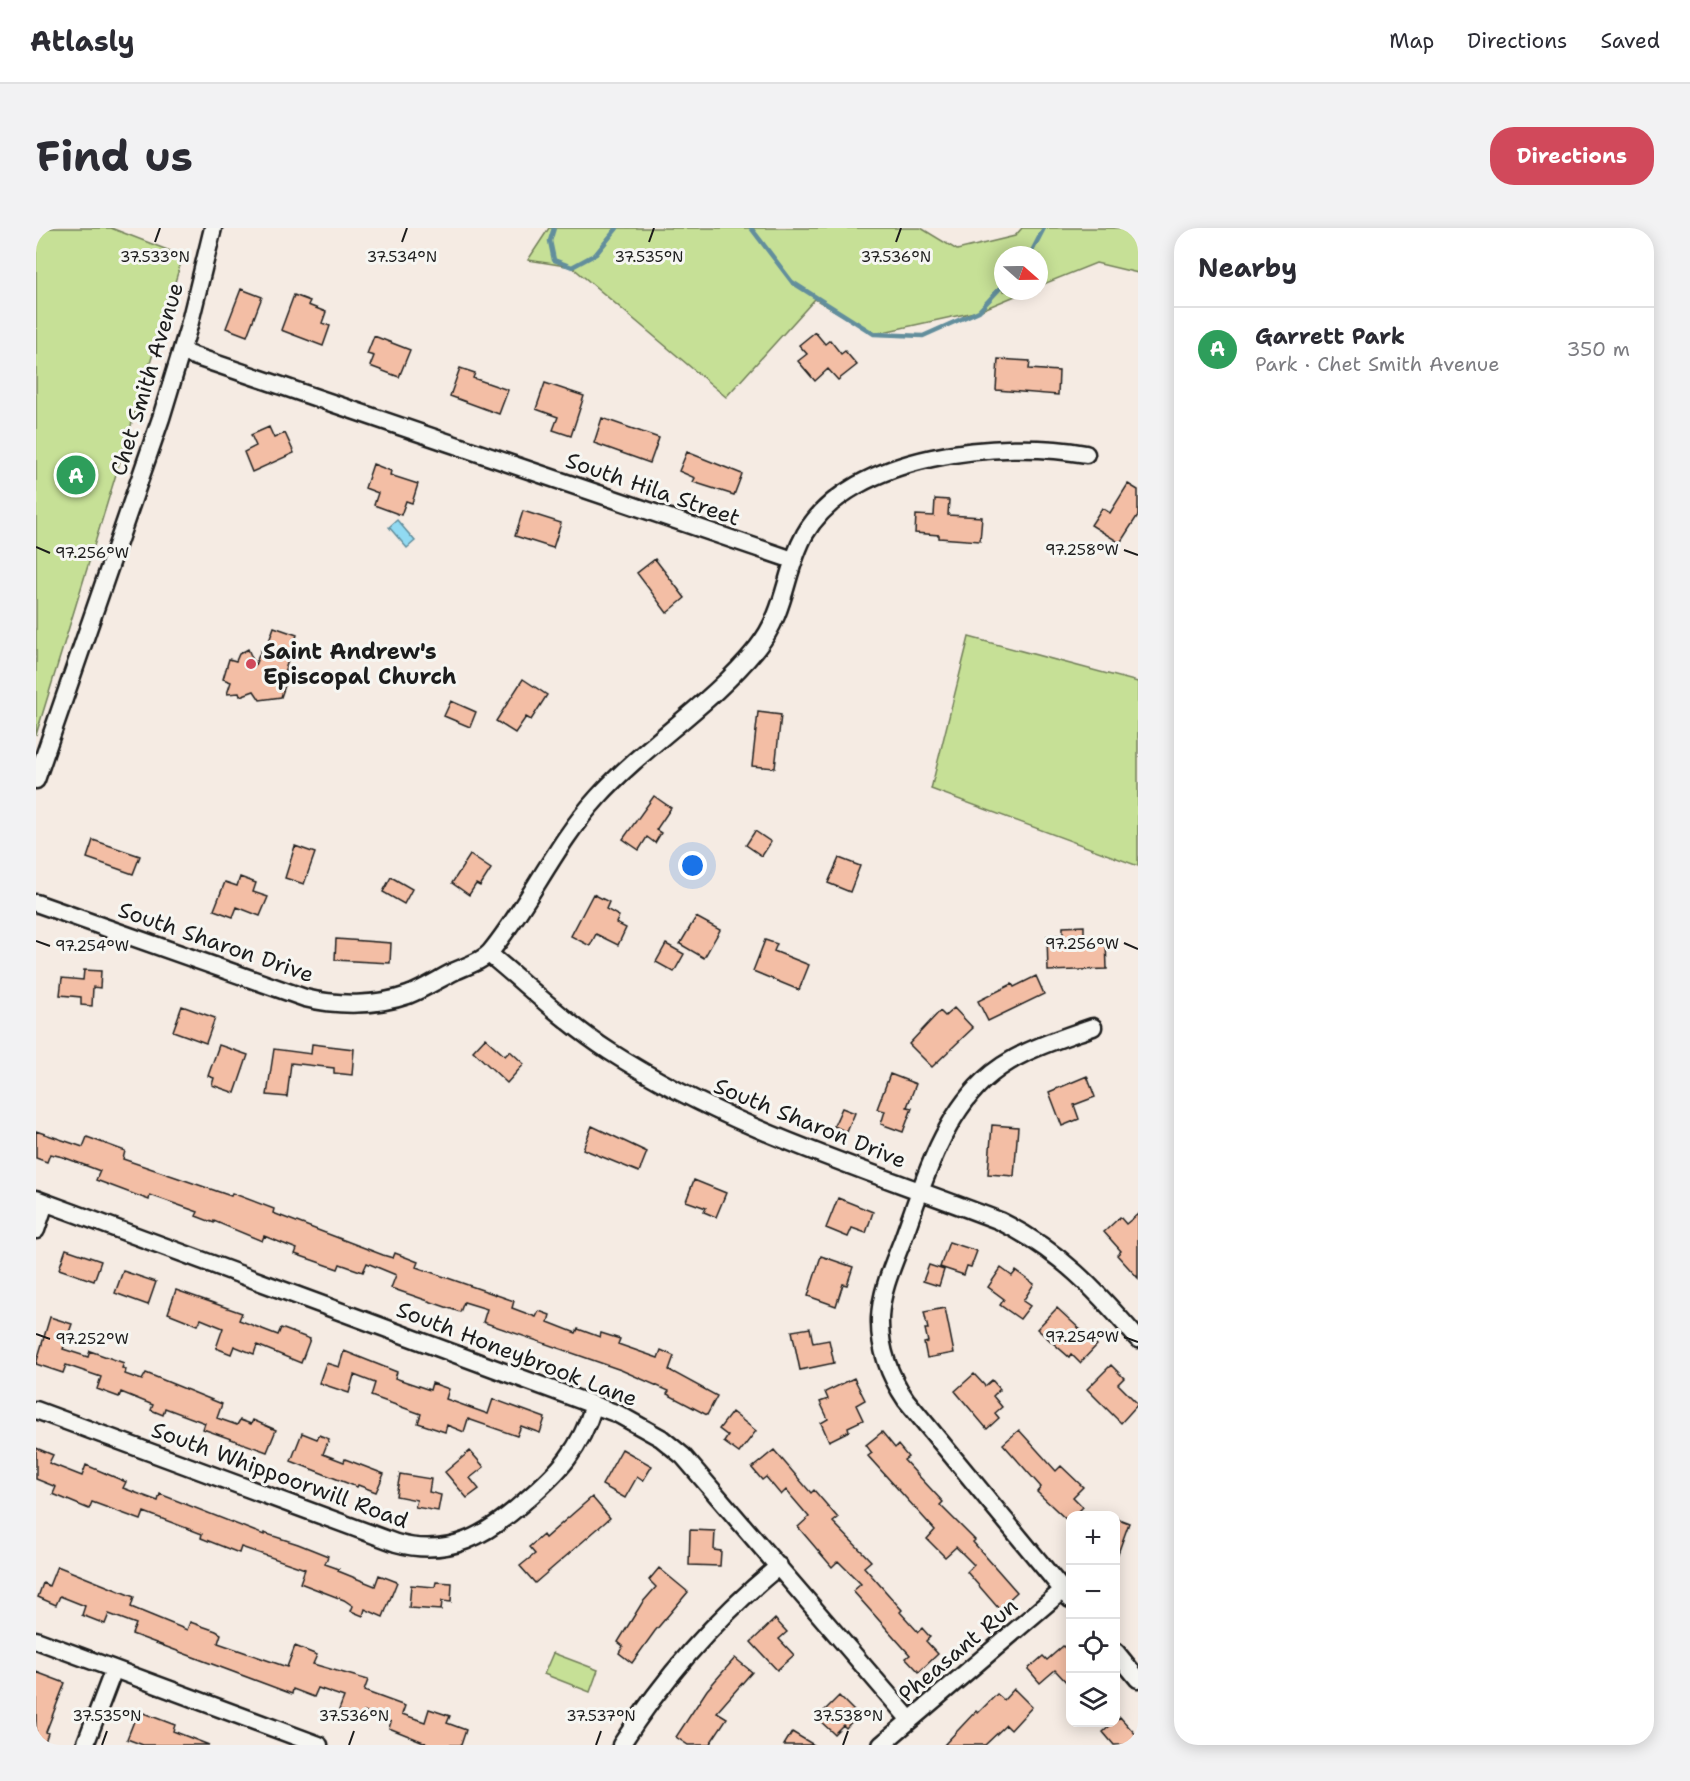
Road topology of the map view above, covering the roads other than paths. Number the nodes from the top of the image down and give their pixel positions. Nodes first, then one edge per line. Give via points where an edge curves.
1 (213, 228) edge
2 (182, 352) junction
3 (1086, 454) dead end
4 (792, 560) junction
5 (36, 780) edge
6 (36, 903) edge
7 (489, 954) junction
8 (1093, 1027) dead end
9 (921, 1191) junction
10 (40, 1201) edge
11 (36, 1230) edge
12 (1138, 1339) edge
13 (594, 1405) junction
14 (36, 1410) edge
15 (779, 1566) junction
16 (1066, 1593) edge
17 (1066, 1595) edge
18 (36, 1640) edge
19 (1120, 1657) edge
20 (114, 1669) junction
21 (1138, 1679) edge
22 (910, 1720) junction
23 (85, 1745) edge
24 (319, 1745) edge
25 (621, 1745) edge
26 (881, 1745) edge

1 - 2 street, Chet Smith Avenue
2 - 4 street, South Hila Street
2 - 5 street, Chet Smith Avenue
3 - 4 street via 1056,448 979,451 933,459 871,478 826,507
4 - 7 street via 780,608 757,648 704,703 597,798
6 - 7 street, South Sharon Drive via 257,983 334,1003 366,1003 407,995
7 - 9 street, South Sharon Drive via 606,1049 696,1101 783,1140
8 - 9 street via 1024,1052 982,1082 957,1113
9 - 12 street, South Sharon Drive via 1000,1221 1045,1246 1093,1288
9 - 16 street via 882,1300 880,1334 887,1365 906,1400
10 - 11 street
10 - 13 street, South Honeybrook Lane
13 - 14 street, South Whippoorwill Road via 579,1444 554,1476 488,1532 458,1545 438,1548 396,1542
13 - 15 street, South Honeybrook Lane via 640,1425 683,1456
15 - 22 street, South Honeybrook Lane
15 - 25 street via 713,1626 652,1699
17 - 22 street, Pheasant Run
18 - 20 street
19 - 21 street
20 - 23 street
20 - 24 street
22 - 26 street, Pheasant Run

